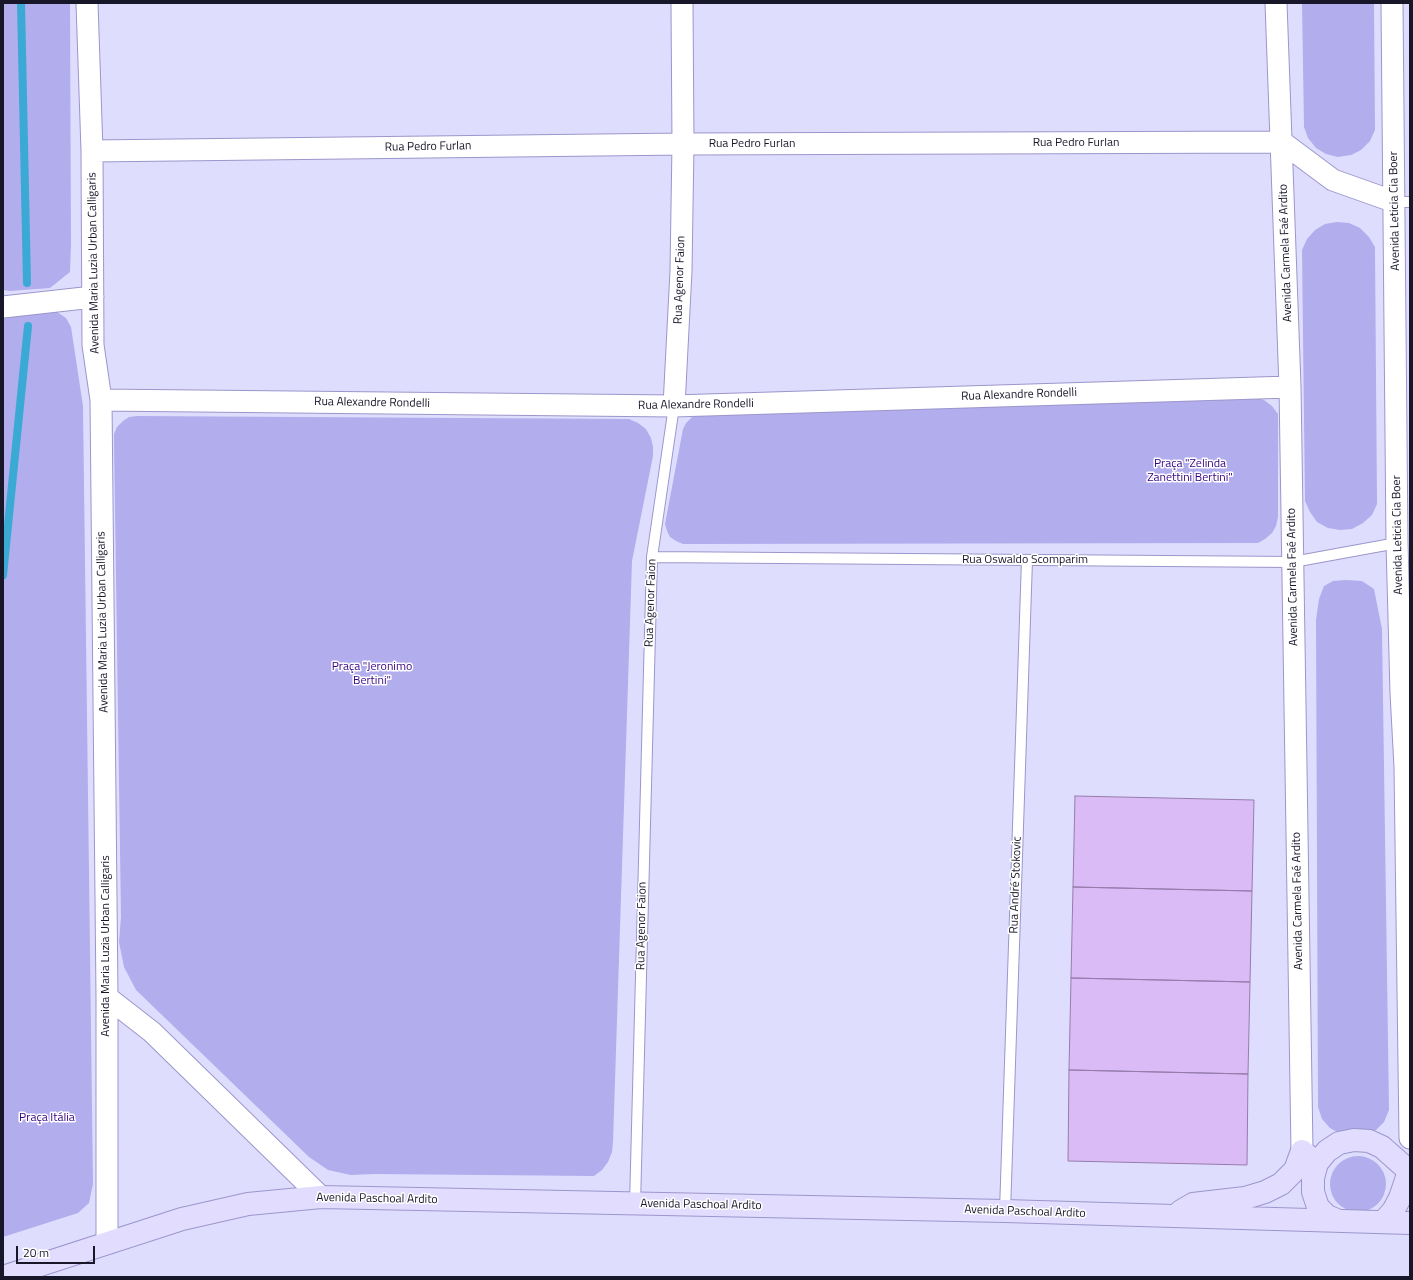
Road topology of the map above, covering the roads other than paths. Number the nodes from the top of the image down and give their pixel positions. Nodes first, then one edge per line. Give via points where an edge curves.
1 (87, 3) edge
2 (682, 3) edge
3 (1276, 3) edge
4 (1392, 3) edge
5 (1282, 142) junction
6 (683, 144) junction
7 (92, 151) junction
8 (1403, 202) edge
9 (93, 297) junction
10 (3, 307) edge
11 (1290, 387) junction
12 (101, 400) junction
13 (674, 406) junction
14 (1398, 543) junction
15 (652, 557) junction
16 (1027, 560) junction
17 (1293, 562) junction
18 (107, 997) junction
19 (1410, 1138) edge
20 (1310, 1157) junction
21 (1410, 1169) edge
22 (322, 1197) junction
23 (635, 1204) junction
24 (1005, 1211) junction
25 (1172, 1216) junction
26 (1339, 1221) junction
27 (1383, 1222) junction
28 (1410, 1223) edge
29 (107, 1242) junction
30 (3, 1277) edge

1 - 7 street, Avenida Maria Luzia Urban Calligaris
2 - 6 street, Rua Agenor Faion
3 - 5 street, Avenida Carmela Faé Ardito
4 - 8 street, Avenida Leticia Cia Boer
5 - 6 street, Rua Pedro Furlan
5 - 8 street via 1333,180
5 - 11 street, Avenida Carmela Faé Ardito
6 - 7 street, Rua Pedro Furlan
6 - 13 street, Rua Agenor Faion via 681,270
7 - 9 street, Avenida Maria Luzia Urban Calligaris
8 - 14 street, Avenida Leticia Cia Boer
9 - 10 street
9 - 12 street, Avenida Maria Luzia Urban Calligaris via 93,345
11 - 13 street, Rua Alexandre Rondelli
11 - 17 street, Avenida Carmela Faé Ardito
12 - 13 street, Rua Alexandre Rondelli
12 - 18 street, Avenida Maria Luzia Urban Calligaris
13 - 15 lane, Rua Agenor Faion
14 - 17 lane, Rua Oswaldo Scomparim
14 - 19 street, Avenida Leticia Cia Boer via 1405,767
15 - 16 lane, Rua Oswaldo Scomparim
15 - 23 lane, Rua Agenor Faion
16 - 17 lane, Rua Oswaldo Scomparim
16 - 24 lane, Rua André Stokovic
17 - 20 street, Avenida Carmela Faé Ardito
18 - 22 street via 152,1032
18 - 29 street, Avenida Maria Luzia Urban Calligaris
20 - 21 main road via 1339,1143 1369,1141 1382,1147
20 - 25 main road via 1281,1184 1265,1192 1246,1198 1194,1204
20 - 26 main road via 1313,1192 1318,1206 1327,1216
21 - 27 main road via 1400,1198
22 - 23 main road, Avenida Paschoal Ardito
22 - 29 main road, Avenida Paschoal Ardito via 248,1204 182,1219
23 - 24 main road, Avenida Paschoal Ardito
24 - 25 main road, Avenida Paschoal Ardito
25 - 26 main road, Avenida Paschoal Ardito
26 - 27 main road, Avenida Paschoal Ardito
27 - 28 main road, Avenida Paschoal Ardito
29 - 30 main road, Avenida Paschoal Ardito

